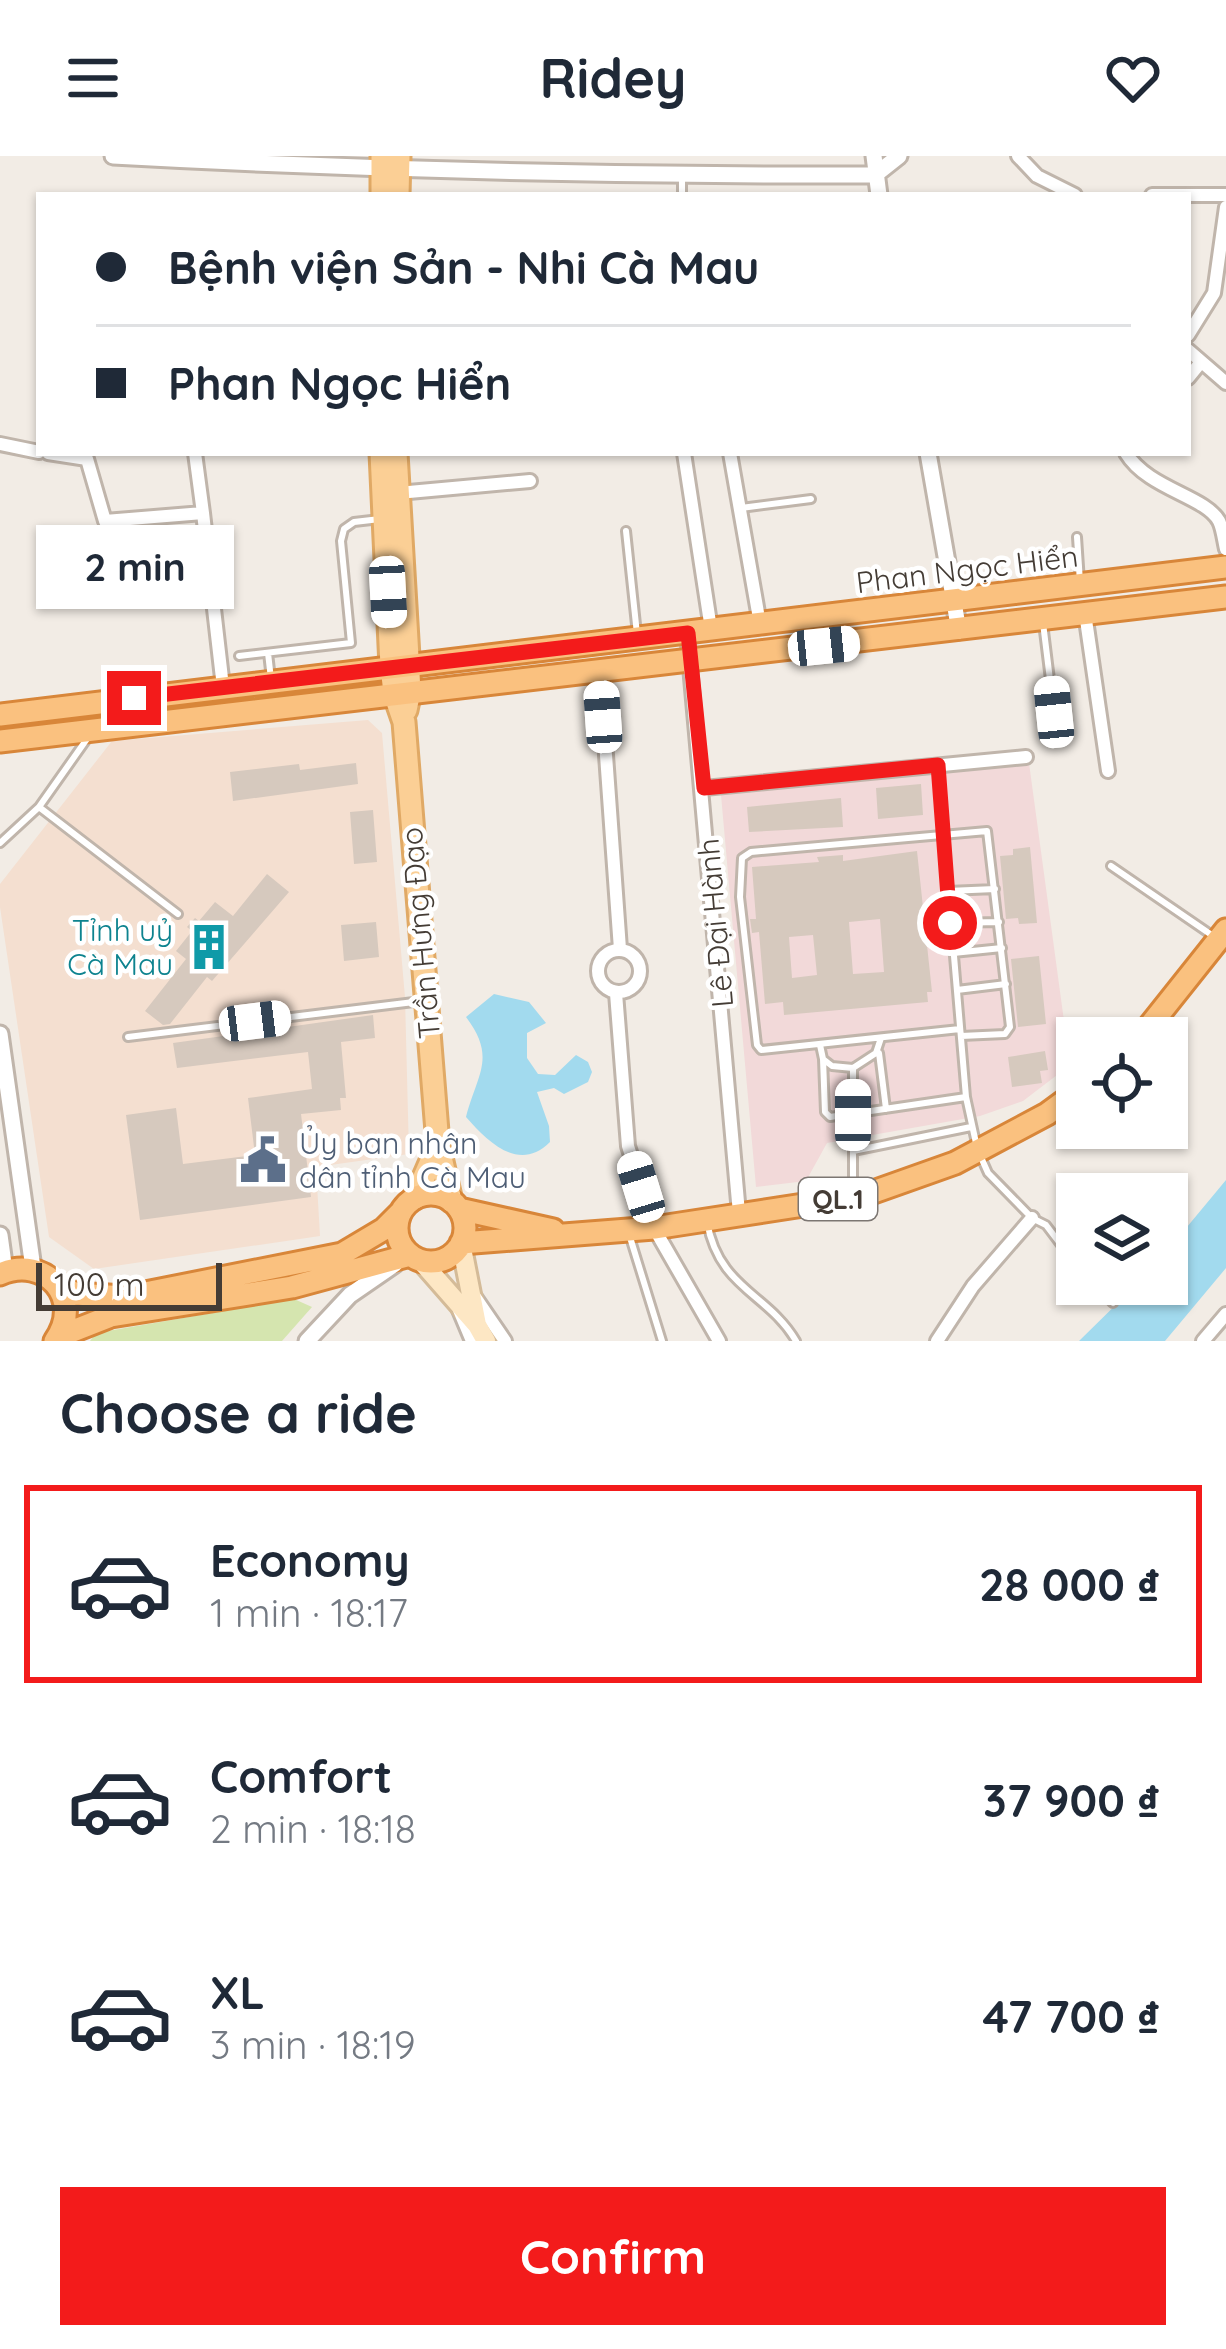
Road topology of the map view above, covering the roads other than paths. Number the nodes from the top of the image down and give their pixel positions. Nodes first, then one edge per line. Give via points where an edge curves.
1 (113, 156) edge
2 (874, 156) edge
3 (899, 156) edge
4 (1018, 156) edge
5 (390, 163) edge
6 (490, 164) edge
7 (875, 175) junction
8 (682, 176) junction
9 (682, 192) edge
10 (878, 192) edge
11 (1069, 192) edge
12 (1191, 195) edge
13 (1226, 195) edge
14 (1226, 207) edge
15 (1191, 330) edge
16 (1191, 353) edge
17 (1201, 362) junction
18 (1191, 374) edge
19 (1226, 383) edge
20 (0, 445) edge
21 (36, 451) edge
22 (195, 456) edge
23 (381, 456) edge
24 (395, 456) edge
25 (684, 456) edge
26 (731, 456) edge
27 (929, 456) edge
28 (1129, 456) edge
29 (88, 457) edge
30 (530, 482) dead end
31 (398, 493) junction
32 (811, 499) dead end
33 (741, 508) junction
34 (203, 513) junction
35 (384, 518) junction
36 (626, 531) dead end
37 (1078, 537) dead end
38 (1226, 550) edge
39 (1226, 567) edge
40 (1080, 585) junction
41 (1226, 597) edge
42 (956, 601) junction
43 (1085, 613) junction
44 (1042, 620) junction
45 (760, 624) junction
46 (711, 629) junction
47 (958, 631) junction
48 (688, 633) junction
49 (637, 637) junction
50 (268, 653) junction
51 (239, 656) dead end
52 (689, 661) junction
53 (400, 666) junction
54 (600, 672) junction
55 (271, 681) junction
56 (223, 687) junction
57 (402, 692) junction
58 (1054, 712) dead end
59 (0, 715) edge
60 (94, 728) junction
61 (0, 741) edge
62 (1026, 757) dead end
63 (938, 765) junction
64 (1108, 771) dead end
65 (704, 788) junction
66 (39, 807) junction
67 (943, 833) junction
68 (0, 843) edge
69 (1111, 866) dead end
70 (995, 889) junction
71 (947, 891) junction
72 (178, 914) dead end
73 (999, 922) junction
74 (950, 923) junction
75 (1222, 935) edge
76 (1002, 948) junction
77 (620, 950) junction
78 (953, 953) junction
79 (1006, 984) junction
80 (956, 990) junction
81 (616, 993) junction
82 (425, 1000) junction
83 (1157, 1017) edge
84 (960, 1032) junction
85 (0, 1034) edge
86 (128, 1037) dead end
87 (881, 1038) junction
88 (820, 1045) junction
89 (879, 1049) junction
90 (823, 1058) junction
91 (853, 1068) junction
92 (966, 1097) junction
93 (1056, 1107) edge
94 (886, 1109) junction
95 (853, 1115) junction
96 (971, 1127) junction
97 (438, 1144) junction
98 (853, 1151) junction
99 (978, 1151) junction
100 (853, 1197) junction
101 (408, 1205) junction
102 (455, 1205) junction
103 (739, 1213) junction
104 (1032, 1218) junction
105 (706, 1219) junction
106 (654, 1228) junction
107 (628, 1230) junction
108 (0, 1235) edge
109 (577, 1235) junction
110 (1056, 1239) edge
111 (461, 1243) junction
112 (416, 1257) junction
113 (33, 1268) junction
114 (3, 1273) edge
115 (56, 1282) junction
116 (465, 1299) junction
117 (1226, 1314) edge
118 (480, 1336) edge
119 (57, 1338) edge
120 (308, 1341) edge
121 (505, 1341) edge
122 (662, 1341) edge
123 (719, 1341) edge
124 (796, 1341) edge
125 (937, 1341) edge
126 (1203, 1341) edge

1 - 5 street
2 - 7 street
3 - 7 street
4 - 11 street
5 - 6 street
6 - 8 street
7 - 8 street
7 - 10 street
8 - 9 lane
12 - 13 street
14 - 15 street via 1214,293
16 - 17 street
17 - 18 street
17 - 19 street
20 - 21 street
22 - 34 street
23 - 35 main road, Trần Hưng Đạo
24 - 31 main road, Trần Hưng Đạo
25 - 46 street
26 - 33 street
27 - 42 street
28 - 38 street via 1156,483 1213,514
29 - 34 street via 105,521
30 - 31 street
31 - 53 main road, Trần Hưng Đạo
32 - 33 lane
33 - 45 street
34 - 56 street
35 - 50 lane via 344,529 351,643
35 - 53 main road, Trần Hưng Đạo
36 - 49 lane
37 - 40 lane
39 - 40 highway, Phan Ngọc Hiển
40 - 42 highway, Phan Ngọc Hiển
41 - 43 highway, Phan Ngọc Hiển
42 - 45 highway, Phan Ngọc Hiển
42 - 47 street
43 - 44 highway, Phan Ngọc Hiển
43 - 64 street
44 - 47 highway, Phan Ngọc Hiển
44 - 58 lane
45 - 46 highway, Phan Ngọc Hiển
46 - 48 highway, Phan Ngọc Hiển
47 - 52 highway, Phan Ngọc Hiển
48 - 49 highway, Phan Ngọc Hiển
48 - 52 street, Lê Đại Hành
49 - 53 highway, Phan Ngọc Hiển
50 - 51 lane
50 - 55 lane
52 - 54 highway, Phan Ngọc Hiển
52 - 65 street, Lê Đại Hành
53 - 55 highway, Phan Ngọc Hiển
53 - 57 main road, Trần Hưng Đạo
54 - 57 highway, Phan Ngọc Hiển
54 - 77 street
55 - 56 highway, Phan Ngọc Hiển
56 - 59 highway, Phan Ngọc Hiển
57 - 60 highway, Phan Ngọc Hiển
57 - 82 main road, Trần Hưng Đạo
60 - 61 highway, Phan Ngọc Hiển
60 - 66 lane
62 - 63 street
63 - 65 street
63 - 67 lane
65 - 103 street, Lê Đại Hành
66 - 68 lane
66 - 72 lane
67 - 70 lane via 987,831
67 - 71 lane
67 - 88 lane via 742,858 757,1045
69 - 75 lane
70 - 71 lane
70 - 73 lane
71 - 74 lane
73 - 74 lane
73 - 76 lane
74 - 78 lane
75 - 83 highway
76 - 78 lane
76 - 79 lane
77 - 81 street via 598,966 603,986
77 - 81 street via 640,970 635,985
78 - 80 lane
79 - 80 lane
79 - 84 lane via 1008,1033
80 - 84 lane
81 - 106 street via 628,1146
82 - 86 lane
82 - 97 main road, Trần Hưng Đạo
84 - 87 lane
84 - 92 lane
85 - 113 street
87 - 88 lane
87 - 89 lane
88 - 90 lane
89 - 91 lane
89 - 94 lane
90 - 91 lane
90 - 95 lane via 824,1112
91 - 95 lane
92 - 94 lane
92 - 96 lane
93 - 99 highway, QL.1
94 - 95 lane
95 - 98 lane
96 - 98 lane
96 - 99 lane
97 - 101 main road, Trần Hưng Đạo
97 - 102 main road, Trần Hưng Đạo
98 - 100 lane
99 - 100 highway, QL.1
99 - 104 lane via 988,1173
100 - 103 highway, QL.1
101 - 102 highway, QL.1 via 434,1194
101 - 112 highway via 398,1236
101 - 115 highway via 342,1255 125,1297 75,1294
102 - 109 highway, QL.1
102 - 111 highway
103 - 105 highway, QL.1
104 - 110 lane
104 - 125 street
105 - 106 highway, QL.1
105 - 124 lane via 712,1250
106 - 107 highway, QL.1
106 - 123 street
107 - 109 highway, QL.1
107 - 122 lane
108 - 114 street
109 - 111 highway, QL.1
111 - 112 highway, QL.1 via 447,1258
111 - 116 main road
112 - 116 main road
112 - 119 highway, QL.1 via 111,1316
112 - 120 street via 350,1295
113 - 114 highway
113 - 115 highway
115 - 119 highway, QL.1 via 67,1308
116 - 118 main road
116 - 121 street
117 - 126 street

